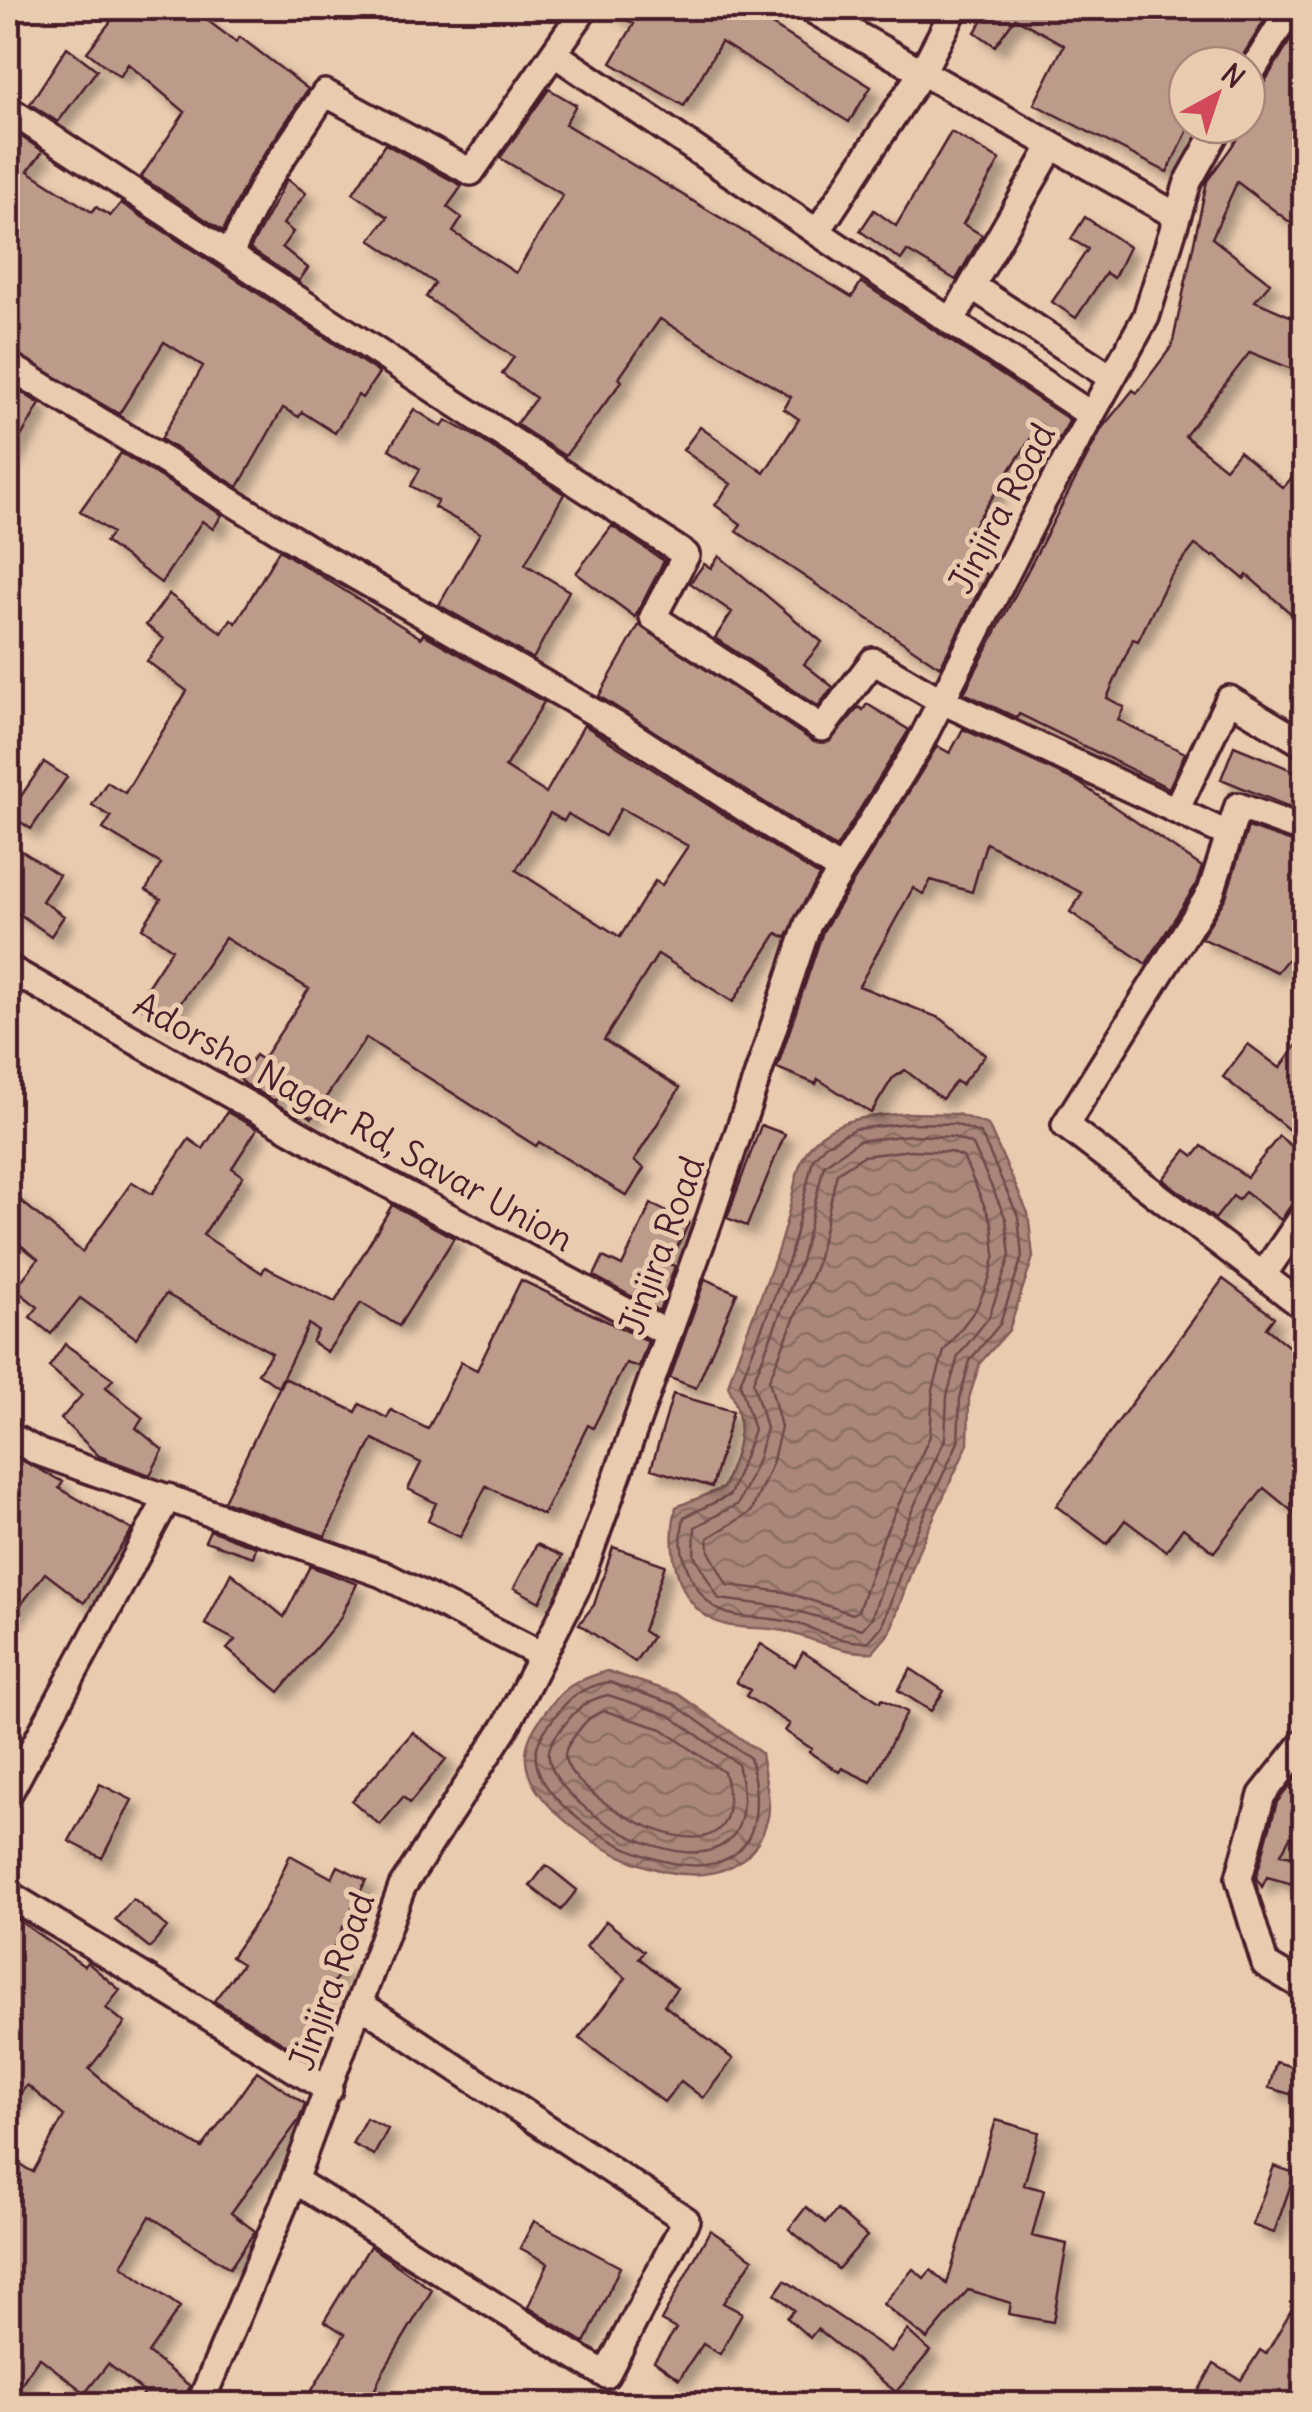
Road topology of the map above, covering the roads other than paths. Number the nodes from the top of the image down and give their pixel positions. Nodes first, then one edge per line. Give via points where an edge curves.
1 (586, 8) edge
2 (808, 8) edge
3 (954, 8) edge
4 (1290, 8) edge
5 (1267, 46) edge
6 (555, 54) junction
7 (922, 72) junction
8 (8, 109) edge
9 (1209, 145) edge
10 (1052, 146) junction
11 (1178, 216) junction
12 (816, 232) junction
13 (230, 253) junction
14 (972, 286) junction
15 (951, 322) junction
16 (8, 365) edge
17 (1112, 378) junction
18 (1091, 416) junction
19 (938, 699) junction
20 (1304, 744) edge
21 (1176, 810) junction
22 (1304, 830) edge
23 (1229, 835) junction
24 (841, 871) junction
25 (8, 968) edge
26 (1304, 1215) edge
27 (1263, 1275) junction
28 (1304, 1307) edge
29 (667, 1333) junction
30 (8, 1434) edge
31 (168, 1497) junction
32 (542, 1655) junction
33 (1304, 1742) edge
34 (8, 1796) edge
35 (8, 1894) edge
36 (1304, 1987) edge
37 (360, 2004) junction
38 (329, 2090) junction
39 (294, 2180) junction
40 (200, 2404) edge

1 - 6 street
2 - 7 street
3 - 7 street
4 - 5 street
6 - 12 street
6 - 13 street via 470,172 325,94 263,186
7 - 10 street
7 - 12 street
8 - 13 street
9 - 11 street, Jinjira Road
10 - 11 street
10 - 14 street
11 - 17 street, Jinjira Road via 1146,317
12 - 15 street
13 - 19 street via 686,555 653,617 822,728 873,662
14 - 15 street
14 - 17 street
15 - 18 street
16 - 24 street via 322,557 618,726
17 - 18 street, Jinjira Road
18 - 19 street, Jinjira Road
19 - 21 street
19 - 24 street, Jinjira Road via 918,747
20 - 21 street via 1229,699
21 - 23 street
22 - 23 street via 1238,806
23 - 27 street via 1211,892 1065,1125
24 - 29 street, Jinjira Road via 808,924
25 - 29 street, Adorsho Nagar Rd, Savar Union via 378,1179
26 - 27 street
27 - 28 street
29 - 32 street, Jinjira Road via 578,1584
30 - 31 street via 38,1452
31 - 32 street via 382,1574
31 - 34 street
32 - 37 street, Jinjira Road via 507,1724 402,1887
33 - 36 street via 1262,1795 1240,1878 1266,1964
35 - 38 street
37 - 38 street, Jinjira Road
37 - 39 street via 686,2220 606,2375
38 - 39 street, Jinjira Road
39 - 40 street, Jinjira Road

